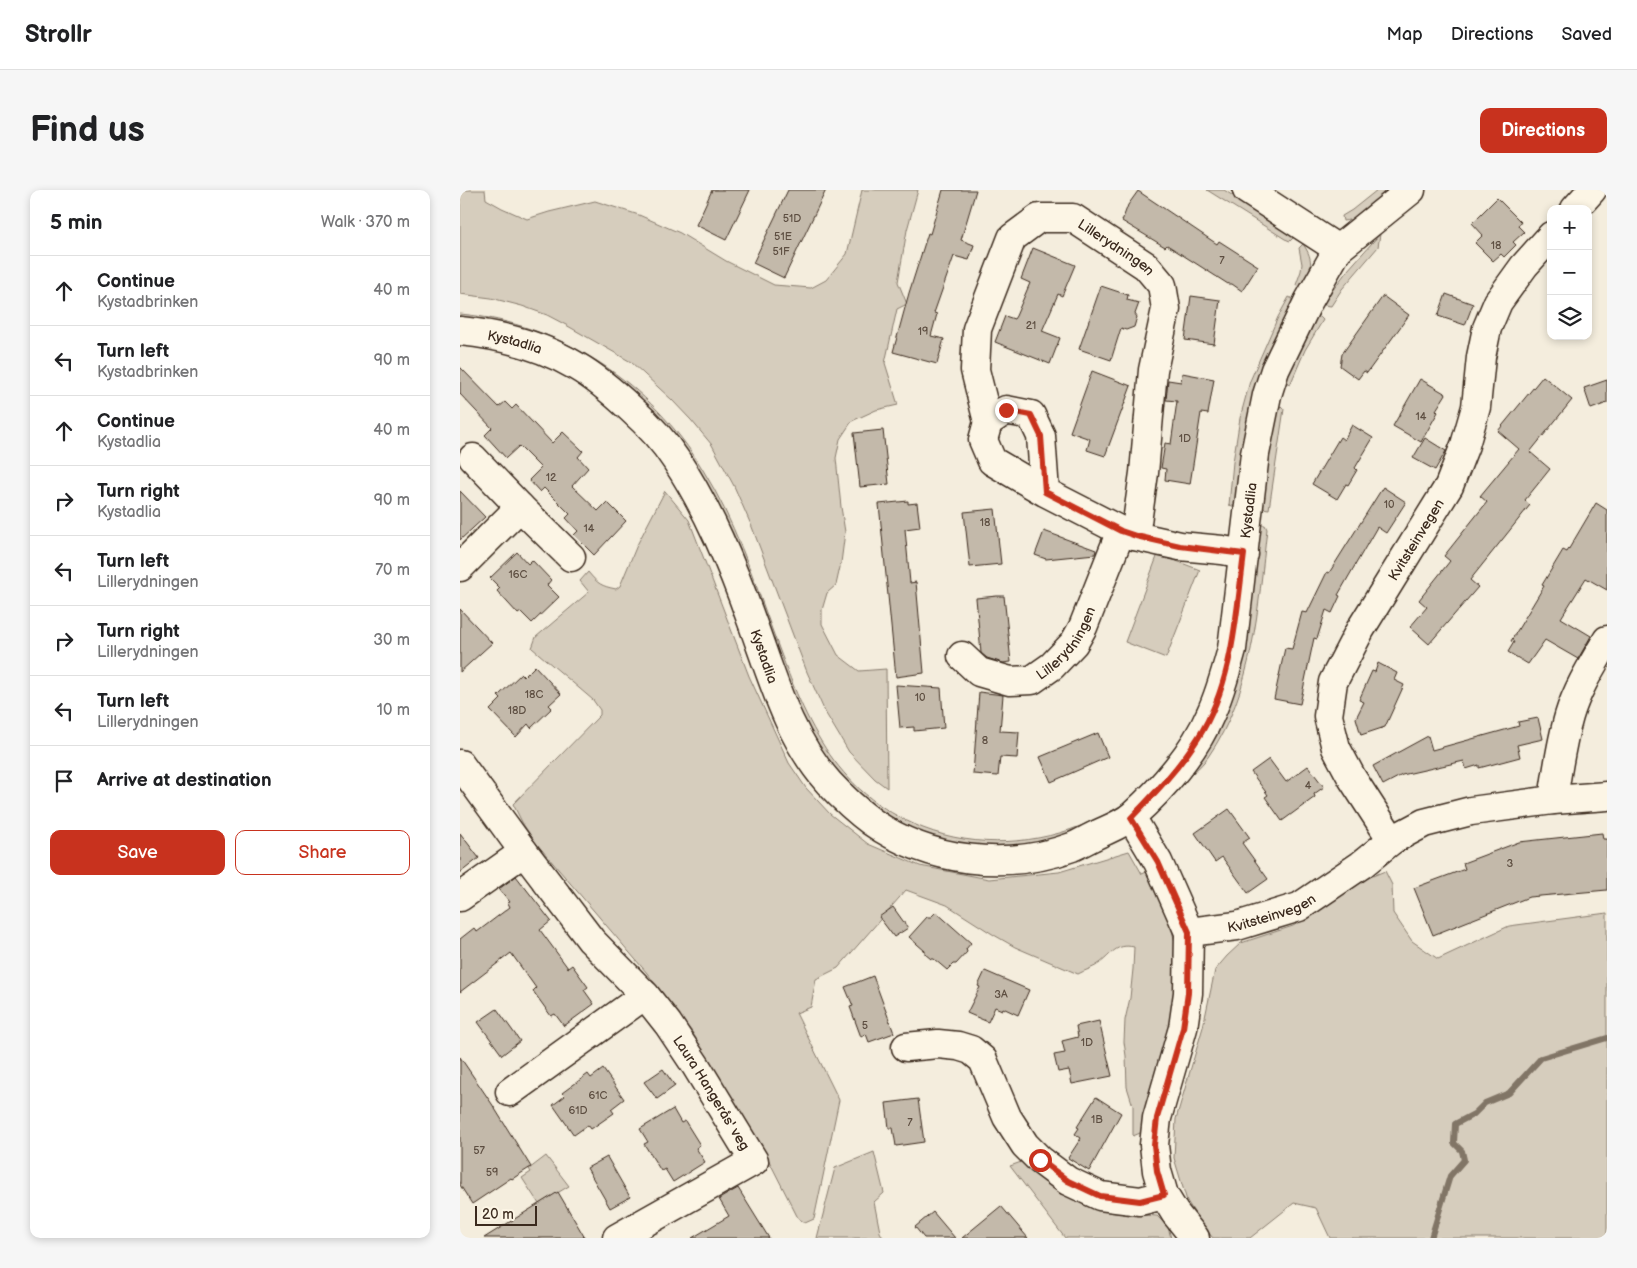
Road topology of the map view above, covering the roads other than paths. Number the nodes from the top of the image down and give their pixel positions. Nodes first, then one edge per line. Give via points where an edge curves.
1 (1247, 190) edge
2 (1411, 190) edge
3 (1592, 190) edge
4 (1579, 205) edge
5 (1547, 240) edge
6 (1338, 249) junction
7 (460, 331) edge
8 (988, 422) junction
9 (473, 458) dead end
10 (1045, 492) junction
11 (520, 507) junction
12 (1128, 533) junction
13 (1244, 554) junction
14 (571, 557) dead end
15 (460, 567) edge
16 (1607, 640) edge
17 (962, 656) dead end
18 (460, 764) edge
19 (1607, 796) edge
20 (1553, 800) junction
21 (1131, 818) junction
22 (1392, 840) junction
23 (524, 852) junction
24 (460, 897) edge
25 (1189, 932) junction
26 (645, 995) junction
27 (906, 1047) dead end
28 (510, 1092) dead end
29 (1164, 1195) junction
30 (617, 1238) edge
31 (1195, 1238) edge

1 - 6 street
2 - 6 street
3 - 4 street
5 - 22 street, Kvitsteinvegen via 1498,302 1487,328 1476,407 1449,486 1360,630 1333,682 1328,716 1336,748
6 - 13 street, Kystadlia via 1288,341 1267,395 1255,454
7 - 21 street, Kystadlia via 525,344 577,366 651,427 675,457 712,522 798,741 828,782 869,820 884,830 938,853 996,860 1072,847
8 - 10 street, Lillerydningen via 983,440 992,461
8 - 10 street via 1006,410 1031,415 1041,436
8 - 12 street, Lillerydningen via 975,370 977,329 1012,238 1039,218 1073,218 1146,266 1162,285 1166,309 1153,370 1144,473
9 - 11 street
10 - 12 street, Lillerydningen
11 - 14 street
11 - 15 street
12 - 13 street, Lillerydningen via 1180,546
12 - 17 street, Lillerydningen via 1074,643 1052,666 1032,680 1010,681 979,672
13 - 21 street, Kystadlia via 1232,649 1210,715 1184,758
16 - 20 street via 1569,715
18 - 23 street, Laura Hangerås' veg
19 - 20 street, Kvitsteinvegen
20 - 22 street, Kvitsteinvegen via 1471,811 1424,823
21 - 25 street via 1158,862
22 - 25 street, Kvitsteinvegen via 1299,907 1237,926
23 - 24 street
23 - 26 street, Laura Hangerås' veg via 592,940
25 - 29 street via 1188,993 1183,1028 1157,1118 1154,1145
26 - 28 street
26 - 30 street, Laura Hangerås' veg via 692,1059 754,1161
27 - 29 street via 938,1044 971,1050 983,1060 1007,1117 1025,1145 1068,1181 1100,1196 1140,1201
29 - 31 street

